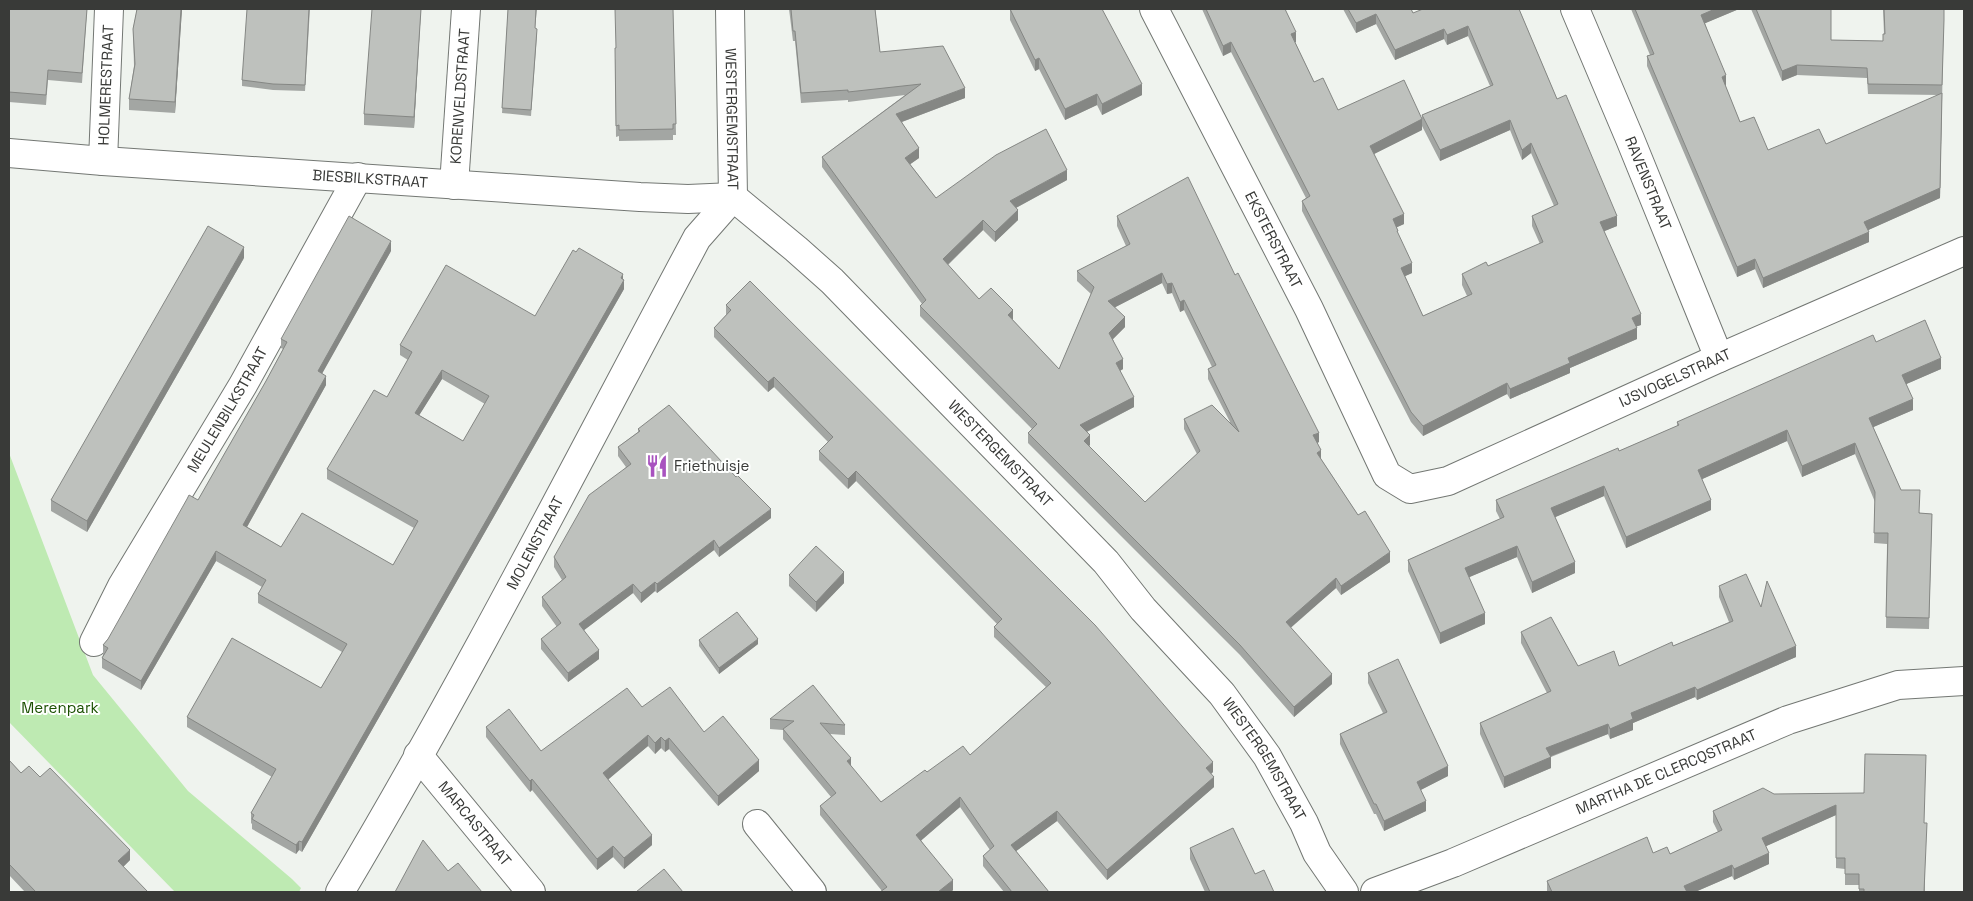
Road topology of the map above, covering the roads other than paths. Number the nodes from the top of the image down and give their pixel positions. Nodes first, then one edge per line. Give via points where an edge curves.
1 (109, 9) edge
2 (466, 9) edge
3 (730, 9) edge
4 (1154, 9) edge
5 (1575, 9) edge
6 (9, 153) edge
7 (104, 162) junction
8 (358, 177) junction
9 (454, 185) junction
10 (733, 197) junction
11 (1964, 251) edge
12 (1719, 358) junction
13 (1387, 475) joint
14 (94, 642) dead end
15 (1964, 681) edge
16 (418, 755) junction
17 (757, 824) dead end
18 (340, 892) edge
19 (531, 892) edge
20 (812, 892) edge
21 (1344, 892) edge
22 (1375, 892) edge

1 - 7 street, HOLMERESTRAAT
2 - 9 street, KORENVELDSTRAAT
3 - 10 street, WESTERGEMSTRAAT
4 - 13 street, EKSTERSTRAAT via 1309,309
5 - 12 street, RAVENSTRAAT
6 - 7 street, BIESBILKSTRAAT
7 - 8 street, BIESBILKSTRAAT
8 - 9 street, BIESBILKSTRAAT
8 - 14 street, MEULENBILKSTRAAT via 243,385 122,586
9 - 10 street, BIESBILKSTRAAT via 659,198
10 - 16 street, MOLENSTRAAT via 697,238
10 - 21 street, WESTERGEMSTRAAT via 832,281 1106,562 1142,609 1222,694 1267,756 1317,853
11 - 12 street, IJSVOGELSTRAAT
12 - 13 street, IJSVOGELSTRAAT via 1448,481 1410,489
15 - 22 street, MARTHA DE CLERCQSTRAAT via 1898,685 1788,720 1453,863
16 - 18 street, MOLENSTRAAT
16 - 19 street, MARCASTRAAT
17 - 20 street

